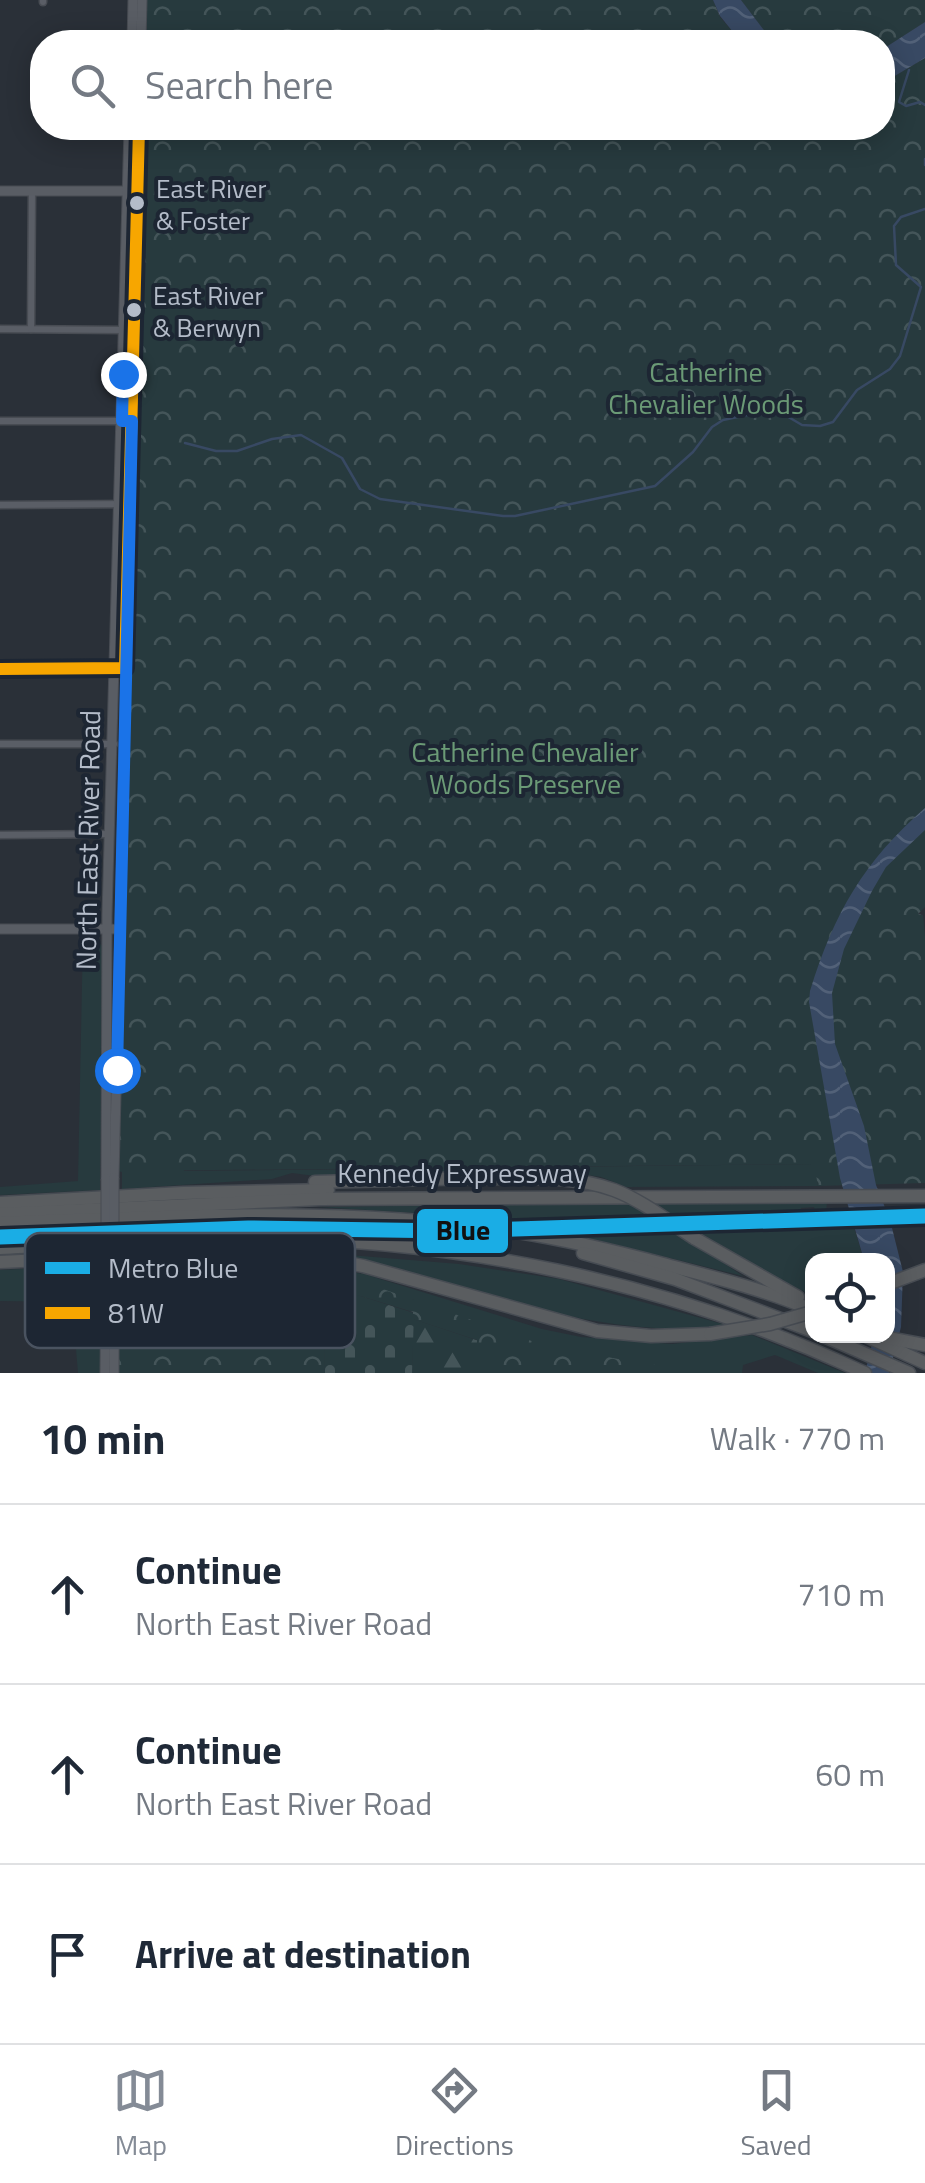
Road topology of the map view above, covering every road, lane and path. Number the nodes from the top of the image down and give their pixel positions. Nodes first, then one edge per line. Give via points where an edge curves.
1 (134, 0) edge
2 (142, 0) edge
3 (133, 30) edge
4 (141, 30) edge
5 (130, 140) edge
6 (138, 140) edge
7 (0, 191) edge
8 (32, 191) junction
9 (132, 191) junction
10 (0, 329) edge
11 (31, 329) junction
12 (129, 330) junction
13 (0, 421) edge
14 (127, 421) junction
15 (0, 504) edge
16 (125, 504) junction
17 (0, 744) edge
18 (117, 744) junction
19 (110, 834) junction
20 (0, 835) edge
21 (107, 929) junction
22 (120, 929) junction
23 (0, 930) edge
24 (110, 1178) junction
25 (183, 1193) junction
26 (925, 1193) edge
27 (585, 1197) junction
28 (0, 1203) edge
29 (0, 1214) edge
30 (412, 1221) junction
31 (0, 1224) edge
32 (110, 1233) edge
33 (355, 1244) edge
34 (25, 1247) edge
35 (0, 1248) edge
36 (355, 1251) edge
37 (458, 1254) junction
38 (25, 1261) edge
39 (0, 1262) edge
40 (355, 1265) edge
41 (925, 1270) edge
42 (895, 1281) edge
43 (805, 1305) edge
44 (805, 1307) edge
45 (805, 1312) edge
46 (805, 1328) edge
47 (895, 1339) edge
48 (843, 1343) edge
49 (881, 1343) edge
50 (921, 1344) edge
51 (106, 1348) edge
52 (113, 1348) edge
53 (918, 1360) edge
54 (105, 1373) edge
55 (114, 1373) edge
56 (865, 1373) edge
57 (909, 1373) edge

1 - 3 main road
2 - 4 main road
5 - 9 main road, North East River Road
6 - 9 main road, North East River Road
7 - 8 main road
8 - 9 main road
8 - 11 street
9 - 12 main road, North East River Road
10 - 11 street
11 - 12 street
12 - 14 main road, North East River Road
13 - 14 street
14 - 16 main road, North East River Road
15 - 16 street
16 - 18 main road, North East River Road
17 - 18 street
18 - 19 main road, North East River Road
18 - 22 main road, North East River Road
19 - 20 street
19 - 21 main road, North East River Road
21 - 22 main road
21 - 23 main road
21 - 24 main road, North East River Road
22 - 24 main road, North East River Road
24 - 32 main road, North East River Road, bridge
25 - 27 highway
25 - 28 highway
25 - 43 highway, bridge via 474,1178 602,1186
26 - 27 highway, Kennedy Expressway
27 - 29 highway, Kennedy Expressway via 320,1198
30 - 31 highway via 209,1214
30 - 44 highway via 586,1245
30 - 46 highway via 618,1262
33 - 37 highway
34 - 35 highway
36 - 37 highway
37 - 56 highway via 678,1299
38 - 39 highway
40 - 45 highway, bridge via 597,1331 710,1334
41 - 42 highway
47 - 50 highway
48 - 57 highway
49 - 53 highway
51 - 54 main road, North East River Road
52 - 55 main road, North East River Road

